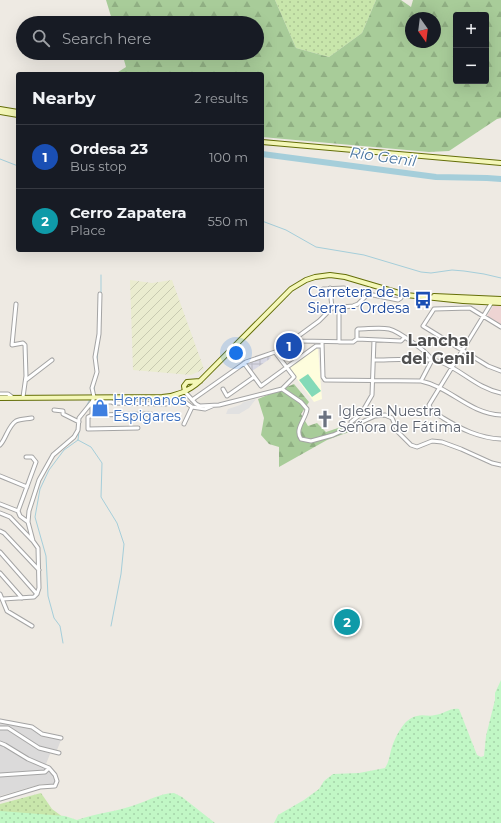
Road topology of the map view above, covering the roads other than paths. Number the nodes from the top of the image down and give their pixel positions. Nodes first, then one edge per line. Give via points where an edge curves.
1 (0, 109) edge
2 (0, 112) edge
3 (16, 112) edge
4 (16, 115) edge
5 (264, 142) edge
6 (501, 163) edge
7 (330, 288) junction
8 (344, 288) dead end
9 (323, 289) dead end
10 (100, 294) dead end
11 (402, 294) junction
12 (473, 298) junction
13 (501, 301) edge
14 (492, 302) junction
15 (16, 304) dead end
16 (339, 307) junction
17 (332, 308) junction
18 (484, 317) junction
19 (501, 327) edge
20 (297, 338) junction
21 (404, 338) junction
22 (357, 339) junction
23 (374, 340) junction
24 (339, 342) junction
25 (322, 344) junction
26 (463, 351) junction
27 (275, 352) junction
28 (52, 360) dead end
29 (374, 360) junction
30 (432, 360) junction
31 (244, 363) junction
32 (287, 367) junction
33 (452, 368) junction
34 (501, 371) edge
35 (254, 377) junction
36 (26, 380) junction
37 (373, 380) junction
38 (200, 381) junction
39 (421, 381) junction
40 (440, 388) junction
41 (282, 389) junction
42 (223, 390) dead end
43 (185, 392) junction
44 (501, 393) edge
45 (0, 394) edge
46 (12, 397) junction
47 (23, 397) junction
48 (94, 397) junction
49 (1, 398) edge
50 (192, 400) junction
51 (92, 402) junction
52 (212, 406) junction
53 (192, 407) junction
54 (54, 410) dead end
55 (151, 414) dead end
56 (92, 415) junction
57 (501, 415) edge
58 (32, 418) dead end
59 (79, 422) junction
60 (184, 424) dead end
61 (352, 427) junction
62 (138, 428) dead end
63 (501, 439) edge
64 (0, 445) edge
65 (26, 457) dead end
66 (501, 465) edge
67 (0, 476) edge
68 (27, 487) junction
69 (0, 504) edge
70 (18, 511) junction
71 (0, 513) edge
72 (28, 522) junction
73 (0, 531) edge
74 (33, 541) junction
75 (0, 552) edge
76 (39, 570) junction
77 (0, 573) edge
78 (0, 594) edge
79 (37, 594) junction
80 (22, 598) junction
81 (3, 599) junction
82 (32, 626) dead end
83 (0, 721) edge
84 (0, 728) edge
85 (61, 738) dead end
86 (0, 743) edge
87 (59, 753) dead end
88 (49, 768) junction
89 (0, 775) edge
90 (0, 799) edge

1 - 3 street
2 - 4 street
5 - 6 street
7 - 8 street
7 - 9 street
7 - 17 street
10 - 48 street via 99,334 95,357 97,372 92,388
11 - 12 street
11 - 14 street
11 - 16 street via 398,300 368,294 358,304
11 - 38 street via 337,275 323,275 306,280 279,299
12 - 13 street
12 - 14 street
13 - 14 street
14 - 18 street
15 - 36 street via 12,345 25,344
16 - 17 street
16 - 24 street
17 - 20 street
18 - 19 street
18 - 26 street
18 - 26 street via 470,308 434,309 422,326
20 - 25 street via 300,341
20 - 27 street
21 - 22 street via 390,329 358,329
21 - 23 street via 401,341
21 - 30 street via 427,353
22 - 23 street
22 - 24 street via 353,342
23 - 29 street
24 - 25 street
25 - 32 street
25 - 37 street via 324,379
26 - 33 street
26 - 34 street
27 - 31 street
27 - 32 street
28 - 36 street
29 - 30 street
29 - 37 street
30 - 33 street
30 - 39 street
31 - 35 street
31 - 50 street
32 - 35 street via 260,386
32 - 41 street via 294,377
33 - 40 street
33 - 44 street via 480,386
35 - 42 street via 227,396
36 - 47 street
37 - 39 street
37 - 61 street via 372,395 361,414 351,422
38 - 43 street
38 - 43 street via 187,382 184,386
39 - 40 street
40 - 57 street via 476,409
40 - 63 street via 430,403 432,411 470,433
41 - 52 street
41 - 61 street via 307,408 299,428 298,436 301,440 311,441
43 - 48 street via 173,396
43 - 50 street
45 - 46 street
46 - 47 street
46 - 49 street
47 - 48 street
48 - 51 street
50 - 52 street via 200,406
51 - 53 street via 166,404 182,400
51 - 56 street
51 - 59 street
52 - 53 street via 208,409
53 - 60 street
54 - 59 street via 63,411 63,414
55 - 56 street
56 - 62 street via 88,417 88,429
58 - 64 street via 16,421
59 - 72 street via 74,437 53,455 39,480 28,511
61 - 66 street via 375,416 388,415 401,436 415,447 432,441 442,442
65 - 68 street via 32,457 36,462
67 - 68 street
68 - 70 street
69 - 70 street
70 - 72 street
71 - 74 street via 10,517
72 - 74 street
73 - 76 street via 4,532
74 - 76 street via 38,548
75 - 79 street
76 - 79 street
77 - 80 street
78 - 81 street
79 - 80 street via 34,597
80 - 81 street
81 - 82 street via 7,611
83 - 85 street via 32,727 42,734
84 - 87 street via 8,728 39,748
86 - 88 street
88 - 89 street via 45,772
88 - 90 street via 57,780 55,786 40,787

